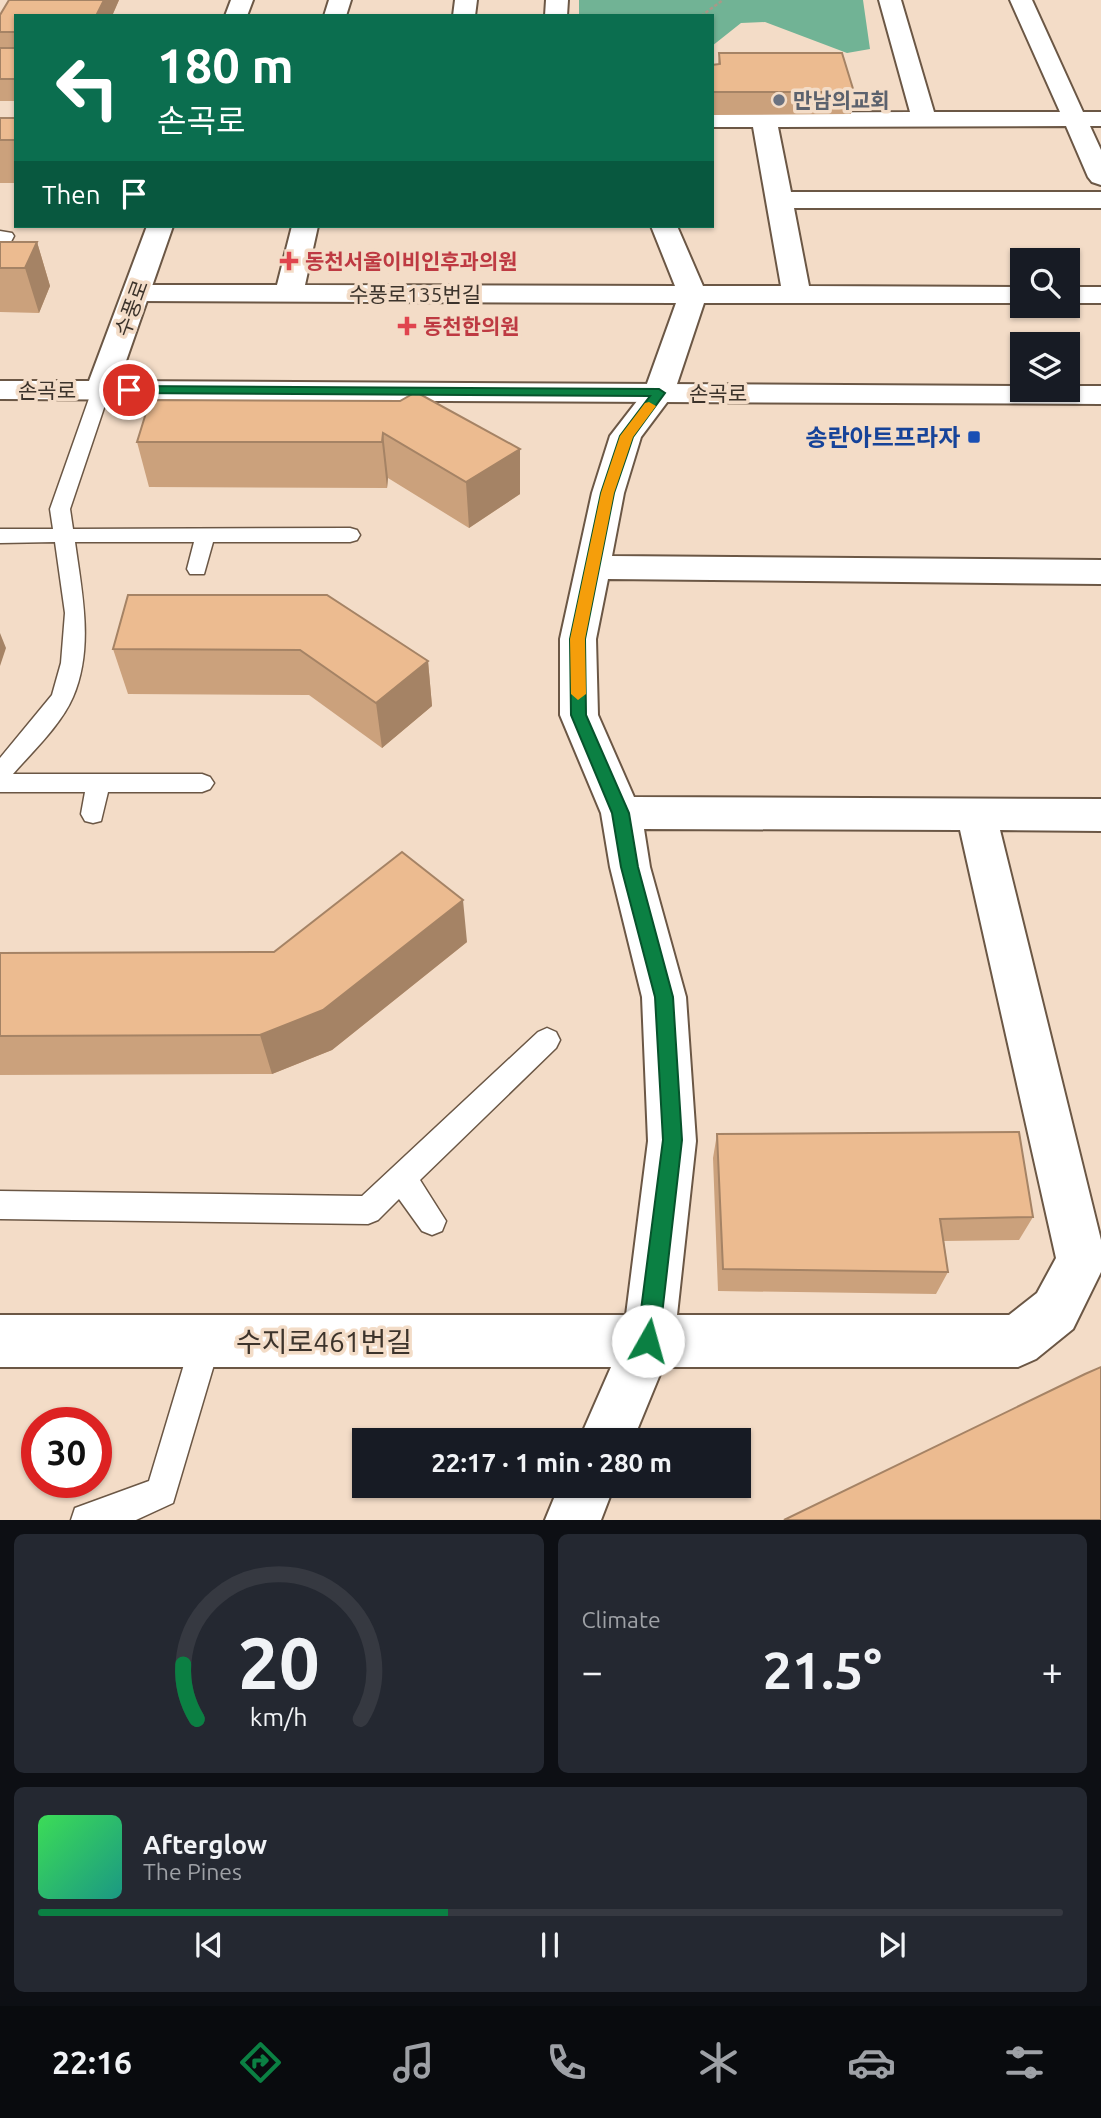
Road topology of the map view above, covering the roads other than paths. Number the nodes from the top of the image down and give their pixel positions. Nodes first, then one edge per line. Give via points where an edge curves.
1 (890, 0) edge
2 (1021, 0) edge
3 (924, 118) junction
4 (764, 119) junction
5 (1075, 119) junction
6 (1101, 119) edge
7 (714, 120) edge
8 (1101, 177) edge
9 (778, 200) junction
10 (1101, 200) edge
11 (159, 228) edge
12 (305, 228) edge
13 (665, 228) edge
14 (0, 236) edge
15 (0, 248) edge
16 (136, 293) junction
17 (289, 293) junction
18 (693, 295) junction
19 (797, 295) junction
20 (1010, 295) edge
21 (1080, 295) edge
22 (1101, 295) edge
23 (0, 390) edge
24 (101, 390) junction
25 (659, 393) junction
26 (1101, 395) edge
27 (350, 535) dead end
28 (0, 536) edge
29 (205, 536) junction
30 (65, 537) junction
31 (594, 567) junction
32 (197, 569) dead end
33 (1101, 572) edge
34 (0, 774) edge
35 (0, 782) edge
36 (98, 782) junction
37 (202, 783) dead end
38 (621, 813) junction
39 (93, 814) dead end
40 (1101, 815) edge
41 (977, 816) junction
42 (547, 1040) dead end
43 (401, 1178) junction
44 (0, 1205) edge
45 (432, 1221) dead end
46 (0, 1341) edge
47 (206, 1341) junction
48 (648, 1341) junction
49 (611, 1428) edge
50 (582, 1498) edge
51 (104, 1517) edge
52 (573, 1520) edge

1 - 3 street
2 - 5 street
3 - 4 street
3 - 5 street
4 - 7 street
4 - 9 street
5 - 6 street
5 - 8 street
9 - 10 street
9 - 19 street
11 - 16 street, 수풍로
12 - 17 street
13 - 18 street
14 - 15 lane via 6,236
16 - 17 street, 수풍로135번길
16 - 24 street, 수풍로
17 - 18 street, 수풍로135번길
18 - 19 street, 수풍로135번길
18 - 25 street
19 - 20 street, 수풍로135번길
21 - 22 street
23 - 24 street, 손곡로
24 - 25 street, 손곡로
24 - 30 lane via 60,509
25 - 26 street, 손곡로
25 - 31 street via 626,436 608,493
27 - 29 lane
28 - 30 lane
29 - 30 lane
29 - 32 lane
30 - 34 lane via 75,613 72,663 62,697
31 - 33 street
31 - 38 street via 578,639 579,715
35 - 36 lane
36 - 37 lane
36 - 39 lane
38 - 41 street
38 - 48 street via 630,867 664,997 673,1140
40 - 41 street
41 - 48 street, 수지로461번길 via 1081,1261 1055,1311 1018,1341
42 - 43 lane
43 - 44 lane via 368,1210
43 - 45 lane
46 - 47 street, 수지로461번길
47 - 48 street, 수지로461번길
47 - 51 lane via 162,1492
48 - 49 street
50 - 52 street

